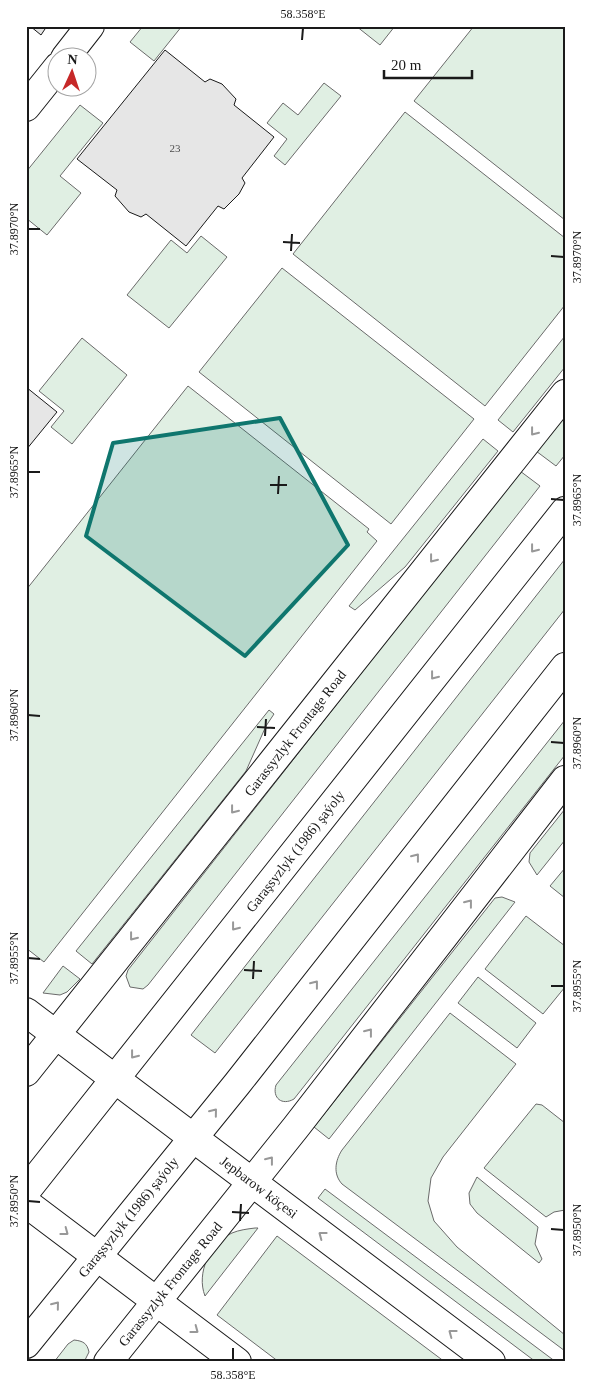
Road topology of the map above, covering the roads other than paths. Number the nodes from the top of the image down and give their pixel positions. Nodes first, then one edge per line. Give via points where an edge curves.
1 (90, 26) edge
2 (73, 48) edge
3 (48, 80) edge
4 (26, 107) edge
5 (565, 394) edge
6 (565, 511) edge
7 (565, 667) edge
8 (565, 780) edge
9 (26, 1012) edge
10 (56, 1034) junction
11 (26, 1072) edge
12 (115, 1079) junction
13 (193, 1138) junction
14 (252, 1183) junction
15 (26, 1191) edge
16 (26, 1203) edge
17 (97, 1256) junction
18 (156, 1301) junction
19 (26, 1344) edge
20 (108, 1362) edge
21 (237, 1362) edge
22 (491, 1362) edge

1 - 2 street
3 - 4 street
5 -> 10 street, Garassyzlyk Frontage Road
6 -> 12 street, Garaşsyzlyk (1986) şaýoly
13 -> 7 street, Garaşsyzlyk (1986) şaýoly
14 -> 8 street, Garassyzlyk Frontage Road
9 - 10 street, Jepbarow köçesi
10 - 11 street, Garassyzlyk Frontage Road
10 - 12 street, Jepbarow köçesi
12 - 13 street, Jepbarow köçesi
12 - 15 street, Garaşsyzlyk (1986) şaýoly
13 - 14 street, Jepbarow köçesi
13 - 17 street, Garaşsyzlyk (1986) şaýoly
14 - 18 street, Garassyzlyk Frontage Road
22 -> 14 street, Jepbarow köçesi
16 -> 17 street
17 - 18 street
19 -> 17 street, Garaşsyzlyk (1986) şaýoly
18 - 20 street, Garassyzlyk Frontage Road
18 -> 21 street

